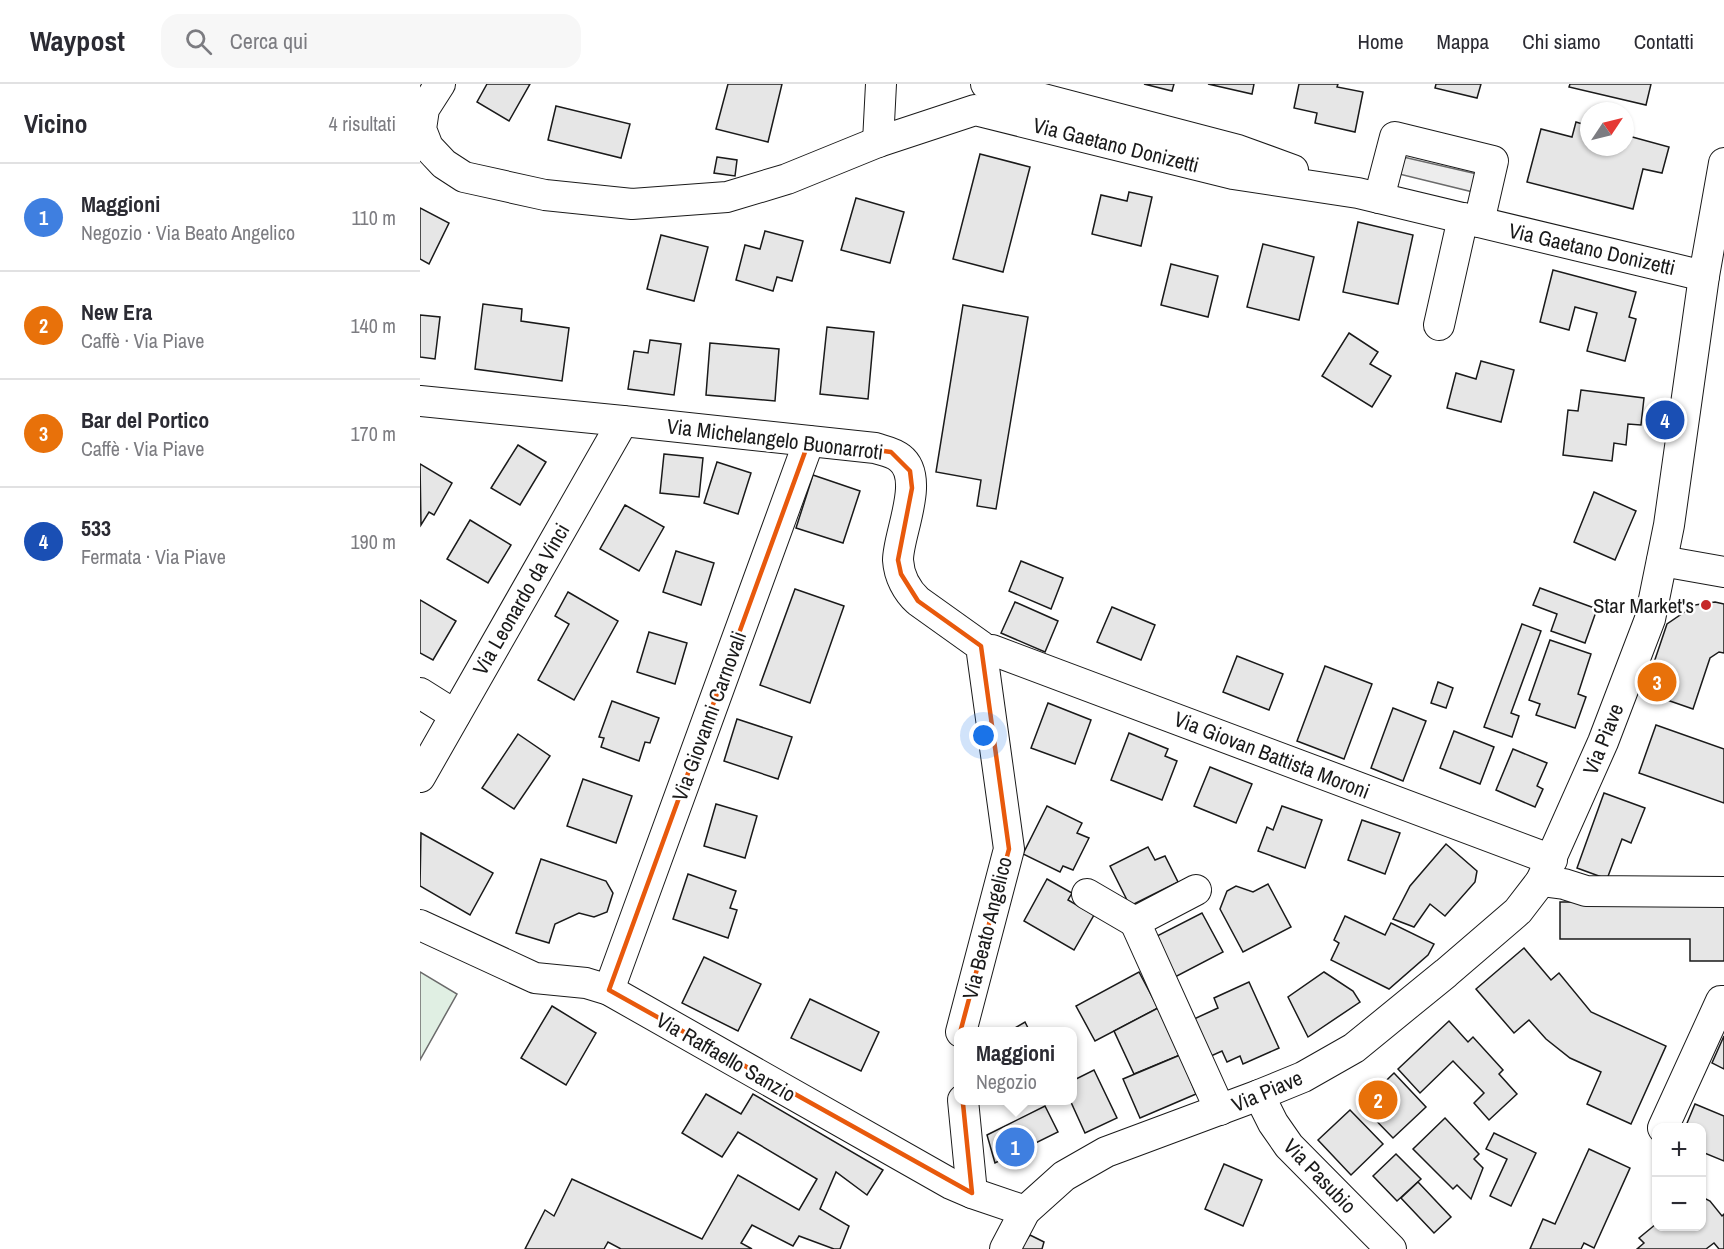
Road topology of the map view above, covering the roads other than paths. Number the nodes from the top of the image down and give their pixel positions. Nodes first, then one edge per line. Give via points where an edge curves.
1 (440, 84) edge
2 (881, 84) edge
3 (986, 84) edge
4 (878, 142) junction
5 (1723, 171) edge
6 (1368, 195) junction
7 (1471, 220) junction
8 (1704, 276) junction
9 (1439, 325) dead end
10 (420, 401) edge
11 (623, 421) junction
12 (809, 441) junction
13 (1662, 561) junction
14 (1724, 572) edge
15 (987, 648) junction
16 (420, 693) edge
17 (455, 715) junction
18 (420, 777) edge
19 (1547, 871) junction
20 (1196, 890) dead end
21 (1724, 892) edge
22 (1088, 894) dead end
23 (1135, 922) junction
24 (420, 925) edge
25 (609, 990) junction
26 (1724, 1001) edge
27 (962, 1027) edge
28 (1260, 1095) junction
29 (963, 1105) edge
30 (1220, 1110) junction
31 (1664, 1123) edge
32 (972, 1193) junction
33 (1025, 1210) junction
34 (1005, 1249) edge
35 (1391, 1249) edge

1 - 4 street, Via Gaetano Donizetti via 424,109 421,129 428,147 444,164 464,177 545,195 632,204 727,197 787,179
2 - 4 street
3 - 6 street, Via Gaetano Donizetti via 1238,150
4 - 6 street, Via Gaetano Donizetti via 975,110 1233,174
5 - 8 street, Via Piave
6 - 7 street, Via Gaetano Donizetti
6 - 7 street, Via Gaetano Donizetti via 1395,137 1493,161
7 - 8 street, Via Gaetano Donizetti
7 - 9 street, Via Gaetano Donizetti
8 - 13 street, Via Piave
10 - 11 street, Via Michelangelo Buonarroti
11 - 12 street, Via Michelangelo Buonarroti
11 - 17 street, Via Leonardo da Vinci
12 - 15 street, Via Michelangelo Buonarroti via 875,448 903,459 910,471 912,488 898,560 900,574 918,601
12 - 25 street, Via Giovanni Carnovali
13 - 14 street
13 - 19 street, Via Piave via 1650,619 1603,742
15 - 19 street, Via Giovan Battista Moroni
15 - 27 street, Via Beato Angelico via 1009,849
16 - 17 street
17 - 18 street, Via Leonardo da Vinci
19 - 21 street, Via Giovan Battista Moroni via 1564,884 1586,891
19 - 28 street, Via Piave via 1518,911 1354,1047 1303,1077
20 - 23 street
22 - 23 street
23 - 30 street, Via Piave
24 - 25 street, Via Raffaello Sanzio via 535,978 586,983
25 - 32 street, Via Raffaello Sanzio
26 - 31 street
28 - 30 street, Via Piave
28 - 35 street, Via Pasubio via 1289,1146
29 - 32 street
30 - 33 street, Via Piave via 1106,1152 1064,1176
32 - 33 street, Via Raffaello Sanzio
33 - 34 street, Via Piave

